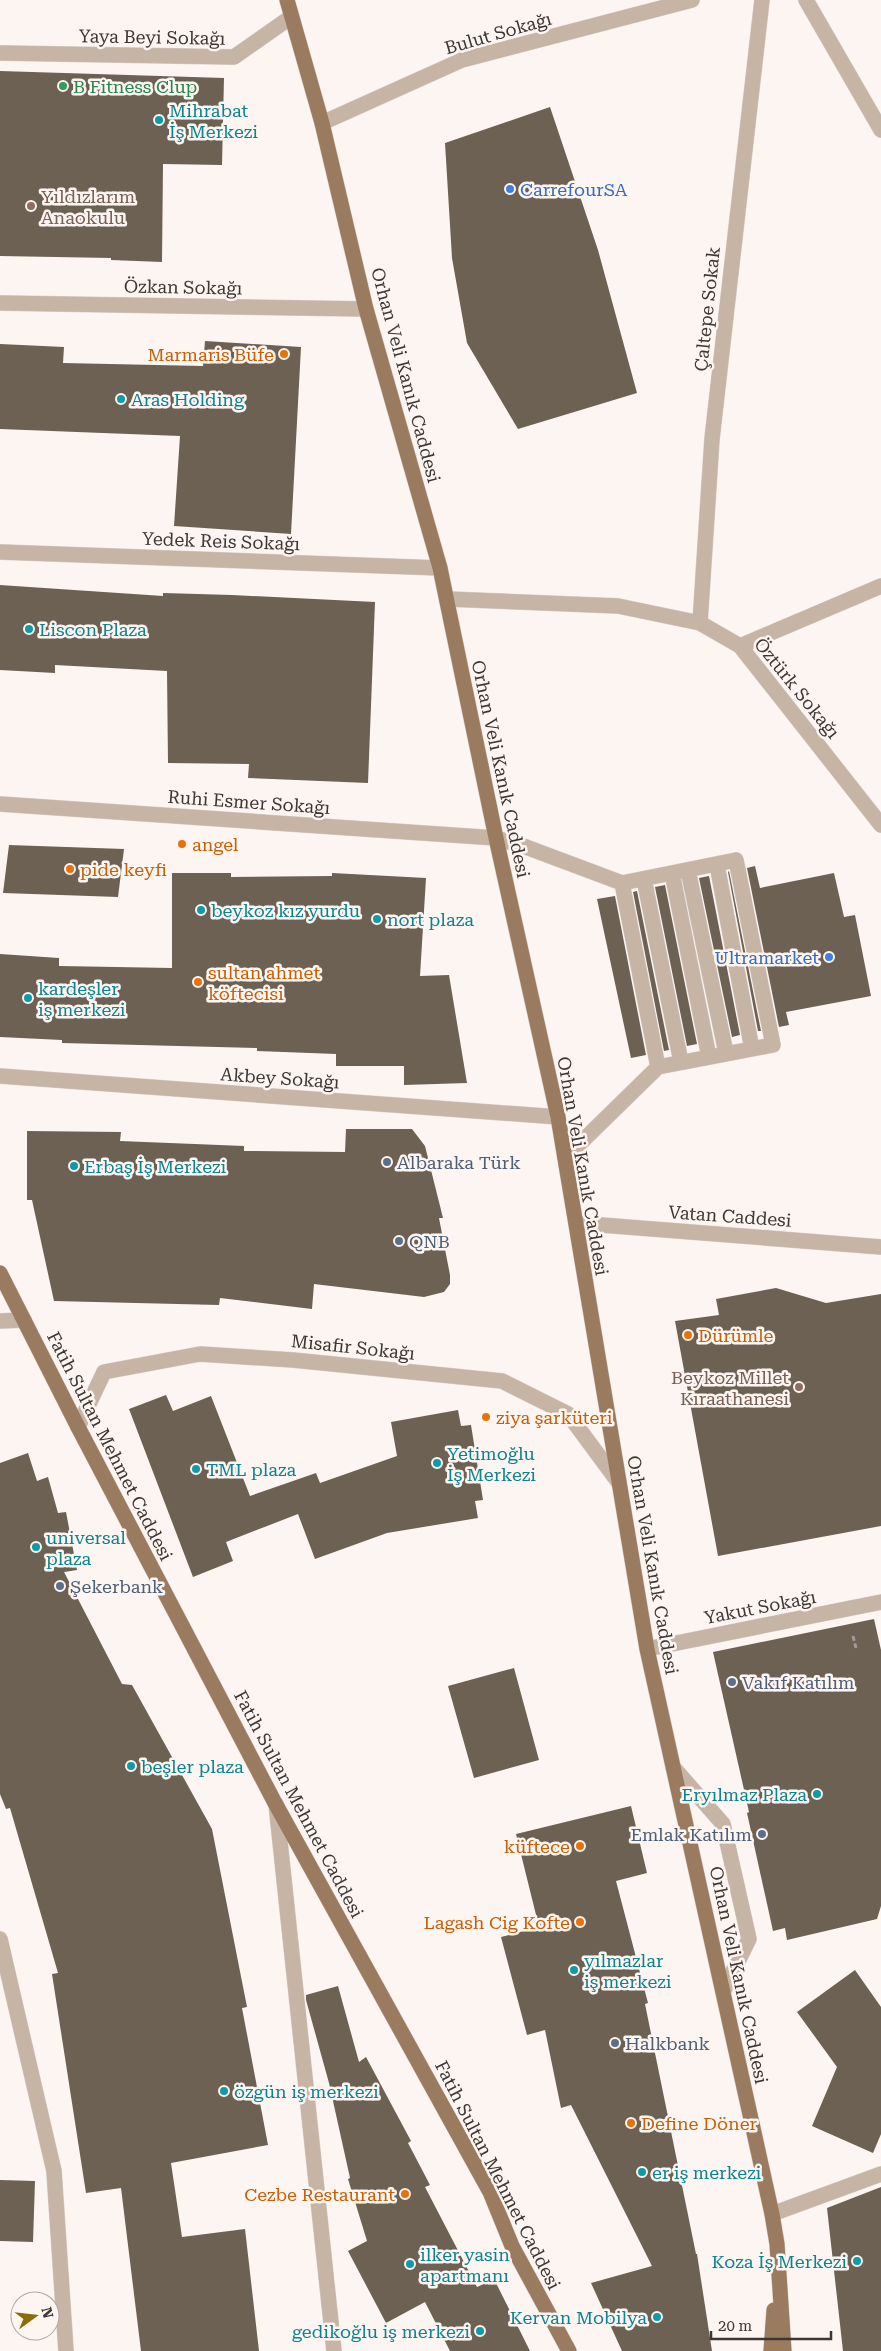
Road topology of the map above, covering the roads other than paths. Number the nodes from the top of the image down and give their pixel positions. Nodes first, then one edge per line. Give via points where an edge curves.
1 (288, 0) edge
2 (692, 0) edge
3 (762, 0) edge
4 (806, 0) edge
5 (291, 18) junction
6 (0, 53) edge
7 (322, 123) junction
8 (881, 130) edge
9 (0, 303) edge
10 (366, 309) junction
11 (0, 552) edge
12 (440, 568) junction
13 (881, 586) edge
14 (447, 600) junction
15 (700, 623) junction
16 (740, 646) junction
17 (0, 804) edge
18 (881, 825) edge
19 (496, 838) junction
20 (717, 865) junction
21 (688, 870) junction
22 (672, 873) junction
23 (644, 879) junction
24 (622, 883) junction
25 (752, 1049) junction
26 (726, 1054) junction
27 (709, 1057) junction
28 (681, 1062) junction
29 (658, 1067) junction
30 (0, 1076) edge
31 (558, 1117) junction
32 (565, 1158) junction
33 (576, 1223) junction
34 (881, 1247) edge
35 (0, 1273) edge
36 (24, 1320) junction
37 (0, 1321) edge
38 (78, 1427) junction
39 (619, 1483) junction
40 (881, 1602) edge
41 (647, 1649) junction
42 (673, 1767) junction
43 (276, 1803) junction
44 (0, 1939) edge
45 (723, 1992) junction
46 (881, 2174) edge
47 (772, 2214) junction
48 (777, 2244) junction
49 (66, 2351) edge
50 (334, 2351) edge
51 (569, 2351) edge
52 (772, 2351) edge
53 (784, 2351) edge

1 - 5 main road, Orhan Veli Kanık Caddesi
2 - 7 street, Bulut Sokağı via 462,60
3 - 15 street, Çaltepe Sokak via 712,439
4 - 8 street
5 - 6 street, Yaya Beyi Sokağı via 234,57
5 - 7 main road, Orhan Veli Kanık Caddesi
7 - 10 main road, Orhan Veli Kanık Caddesi
9 - 10 street, Özkan Sokağı
10 - 12 main road, Orhan Veli Kanık Caddesi
11 - 12 street, Yedek Reis Sokağı
12 - 14 main road, Orhan Veli Kanık Caddesi
13 - 16 street
14 - 15 street, Öztürk Sokağı via 618,606
14 - 19 main road, Orhan Veli Kanık Caddesi
15 - 16 street, Öztürk Sokağı
16 - 18 street, Öztürk Sokağı
17 - 19 street, Ruhi Esmer Sokağı
19 - 24 street, Ruhi Esmer Sokağı
19 - 31 main road, Orhan Veli Kanık Caddesi
20 - 21 street
20 - 25 street
20 - 25 street via 736,860 773,1045
21 - 22 street
21 - 26 street
22 - 23 street
22 - 27 street
23 - 24 street
23 - 28 street
24 - 29 street
25 - 26 street
26 - 27 street
27 - 28 street
28 - 29 street
29 - 32 street
30 - 31 street, Akbey Sokağı
31 - 32 main road, Orhan Veli Kanık Caddesi
32 - 33 main road, Orhan Veli Kanık Caddesi
33 - 34 street, Vatan Caddesi
33 - 39 main road, Orhan Veli Kanık Caddesi
35 - 36 main road, Fatih Sultan Mehmet Caddesi
36 - 37 street
36 - 38 main road, Fatih Sultan Mehmet Caddesi
38 - 39 street, Misafir Sokağı via 104,1372 200,1354 502,1381 568,1414
38 - 43 main road, Fatih Sultan Mehmet Caddesi
39 - 41 main road, Orhan Veli Kanık Caddesi
40 - 41 street, Yakut Sokağı
41 - 42 main road, Orhan Veli Kanık Caddesi
42 - 45 main road, Orhan Veli Kanık Caddesi
42 - 45 street via 723,1824 748,1939
43 - 50 street
43 - 51 main road, Fatih Sultan Mehmet Caddesi via 490,2192 512,2246
44 - 49 street via 54,2171
45 - 47 main road, Orhan Veli Kanık Caddesi
46 - 47 street
47 - 48 main road, Orhan Veli Kanık Caddesi
48 - 52 main road
48 - 53 main road, Orhan Veli Kanık Caddesi

